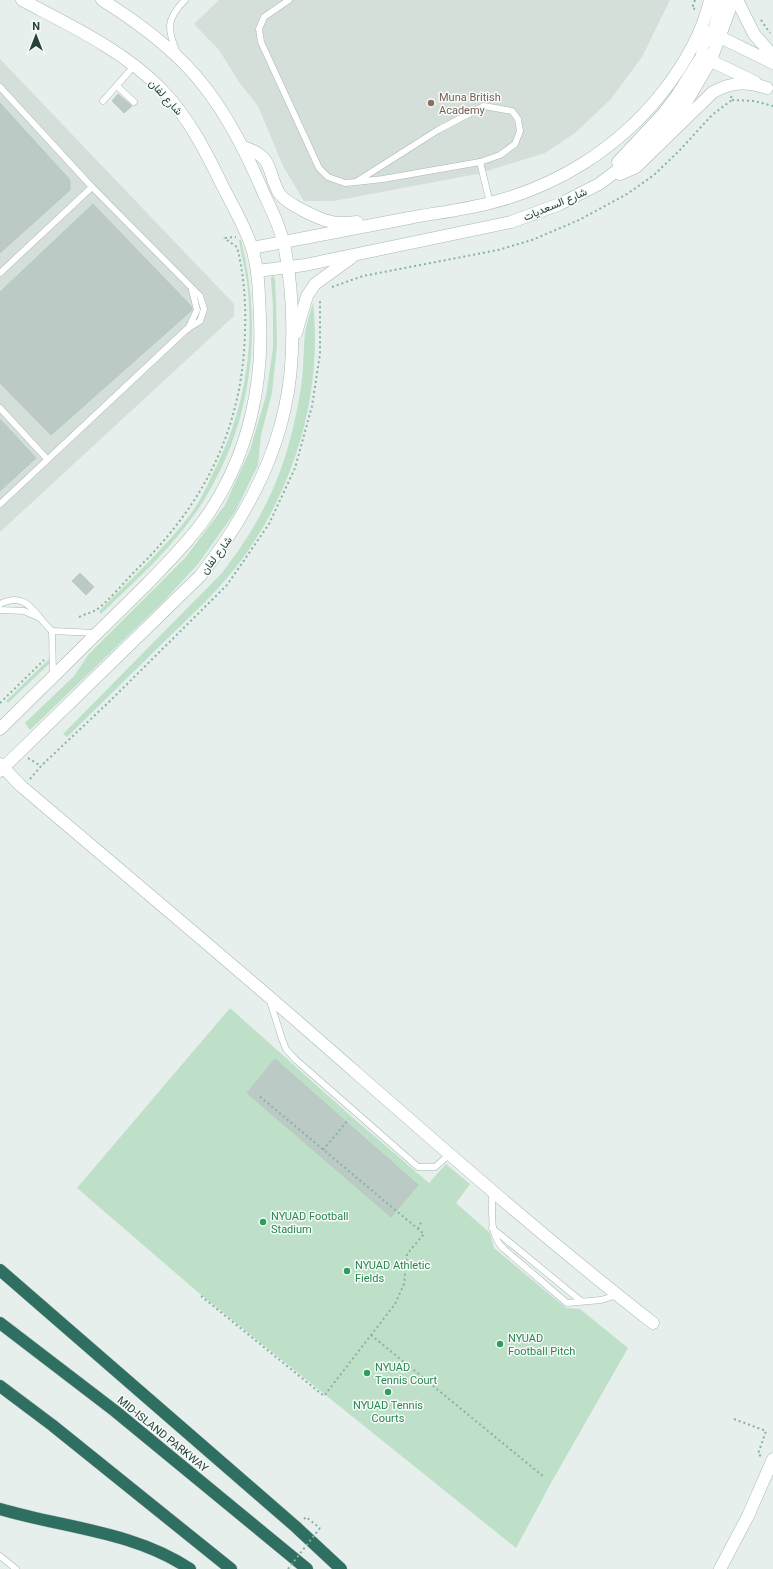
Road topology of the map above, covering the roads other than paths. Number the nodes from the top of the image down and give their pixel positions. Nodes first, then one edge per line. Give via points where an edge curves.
1 (22, 0) edge
2 (102, 0) edge
3 (185, 0) edge
4 (289, 0) edge
5 (710, 0) edge
6 (722, 0) edge
7 (733, 0) edge
8 (736, 0) edge
9 (701, 30) junction
10 (716, 36) junction
11 (702, 56) junction
12 (773, 56) edge
13 (181, 62) junction
14 (773, 63) edge
15 (134, 66) junction
16 (117, 86) junction
17 (0, 87) edge
18 (770, 90) edge
19 (103, 101) dead end
20 (134, 102) dead end
21 (244, 147) junction
22 (480, 162) junction
23 (356, 182) junction
24 (599, 184) junction
25 (92, 187) junction
26 (490, 203) junction
27 (410, 218) junction
28 (283, 242) junction
29 (252, 248) junction
30 (355, 255) junction
31 (288, 267) junction
32 (257, 271) junction
33 (0, 273) edge
34 (291, 354) junction
35 (0, 408) edge
36 (47, 458) junction
37 (0, 504) edge
38 (0, 604) edge
39 (0, 610) edge
40 (40, 618) junction
41 (52, 631) junction
42 (98, 633) junction
43 (53, 676) junction
44 (0, 729) edge
45 (1, 767) edge
46 (268, 995) junction
47 (450, 1154) junction
48 (492, 1190) junction
49 (492, 1228) junction
50 (0, 1270) edge
51 (617, 1295) junction
52 (581, 1301) junction
53 (0, 1323) edge
54 (652, 1323) dead end
55 (0, 1386) edge
56 (768, 1459) edge
57 (0, 1510) edge
58 (0, 1556) edge
59 (16, 1569) edge
60 (190, 1569) edge
61 (231, 1569) edge
62 (307, 1569) edge
63 (341, 1569) edge
64 (720, 1569) edge

1 - 15 street, شارع لفان via 85,34
2 - 13 street via 152,34
3 - 13 lane via 172,16 170,28 172,41
4 - 23 lane via 264,17 259,28 261,42 319,168 328,177 345,183
5 - 9 street, شارع السعديات
6 - 10 street
7 - 10 street, شارع السعديات
8 - 12 street via 754,34
9 - 10 street
9 - 11 street, شارع السعديات
10 - 11 street, شارع السعديات
10 - 14 street
11 - 18 street
11 - 24 street, شارع السعديات via 696,87 672,120 627,163
11 - 26 street, شارع السعديات via 670,82 644,114 586,163 529,191
13 - 21 street via 204,85
15 - 16 lane
15 - 29 street, شارع لفان via 161,89 186,120 206,152
16 - 19 lane
16 - 20 lane
17 - 25 lane
18 - 24 street via 757,85 736,83 714,92 636,167
21 - 27 street via 256,151 265,159 282,197 326,221 345,223 383,218
21 - 28 street via 279,226
22 - 23 lane via 419,174
22 - 23 lane via 500,155 515,144 520,131 518,119 512,111 484,106 438,130
22 - 26 lane
24 - 30 street, شارع السعديات via 560,204 511,222
25 - 33 lane
25 - 36 lane via 192,290 197,310 188,330
26 - 27 street, شارع السعديات
27 - 28 street, شارع السعديات
28 - 29 street, شارع السعديات
28 - 31 street, شارع لفان
29 - 32 street, شارع لفان
30 - 31 street, شارع السعديات
30 - 34 street via 315,284 307,296
31 - 32 street, شارع السعديات
31 - 34 street, شارع لفان
32 - 42 street via 261,330 259,383 247,431 229,478 214,506 172,559
34 - 45 street, شارع لفان via 286,407 268,463 226,543 200,576
35 - 36 lane
36 - 37 lane
38 - 40 lane via 10,600 22,601 33,608
39 - 40 lane via 24,611
40 - 41 lane
41 - 42 lane
41 - 43 lane
42 - 43 street
43 - 44 street
45 - 46 street
46 - 47 street
46 - 47 lane via 286,1049 418,1167 435,1167
47 - 48 street
48 - 49 lane
48 - 51 street
49 - 52 lane
49 - 52 lane via 500,1245 566,1303
50 - 63 highway
51 - 52 lane via 601,1300
51 - 54 street
53 - 62 highway, MID-ISLAND PARKWAY via 115,1411
55 - 61 highway
56 - 64 street via 748,1516
57 - 60 highway via 130,1540 168,1556
58 - 59 lane

